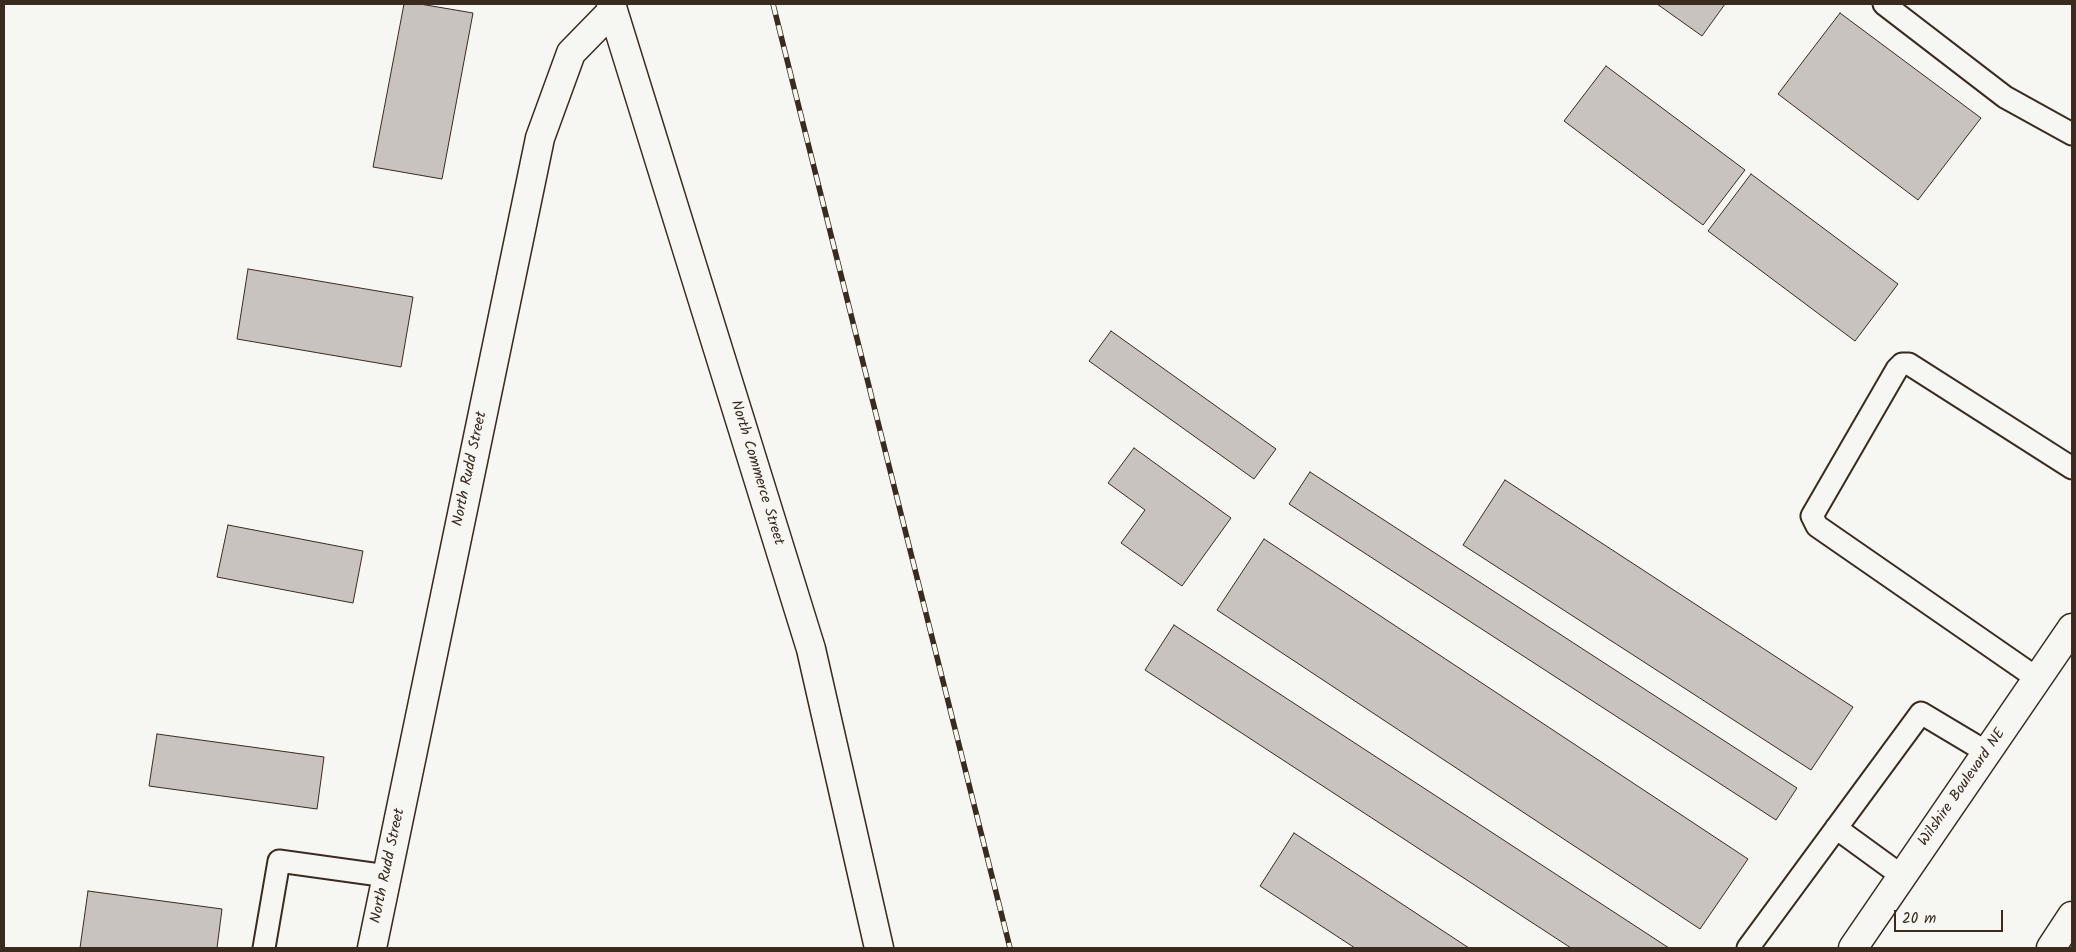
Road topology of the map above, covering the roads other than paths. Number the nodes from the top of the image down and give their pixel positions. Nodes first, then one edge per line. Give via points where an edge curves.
1 (1884, 4) edge
2 (612, 7) edge
3 (2072, 134) edge
4 (2072, 468) edge
5 (2072, 628) edge
6 (2038, 679) junction
7 (1988, 753) junction
8 (1836, 828) junction
9 (387, 876) junction
10 (1902, 876) junction
11 (2072, 916) edge
12 (264, 948) edge
13 (372, 948) edge
14 (879, 948) edge
15 (1748, 948) edge
16 (1853, 948) edge
17 (2051, 948) edge

1 - 3 lane via 2005,97
2 - 9 street, North Rudd Street via 571,54 540,138
2 - 14 street, North Commerce Street via 811,649
4 - 6 lane via 1908,364 1902,364 1812,516 1817,526
5 - 6 street, Wilshire Boulevard NE
6 - 7 street, Wilshire Boulevard NE
7 - 8 lane via 1921,713
7 - 10 street, Wilshire Boulevard NE
8 - 10 lane
8 - 15 lane
9 - 12 lane via 279,861
9 - 13 street, North Rudd Street
10 - 16 street, Wilshire Boulevard NE
11 - 17 street

